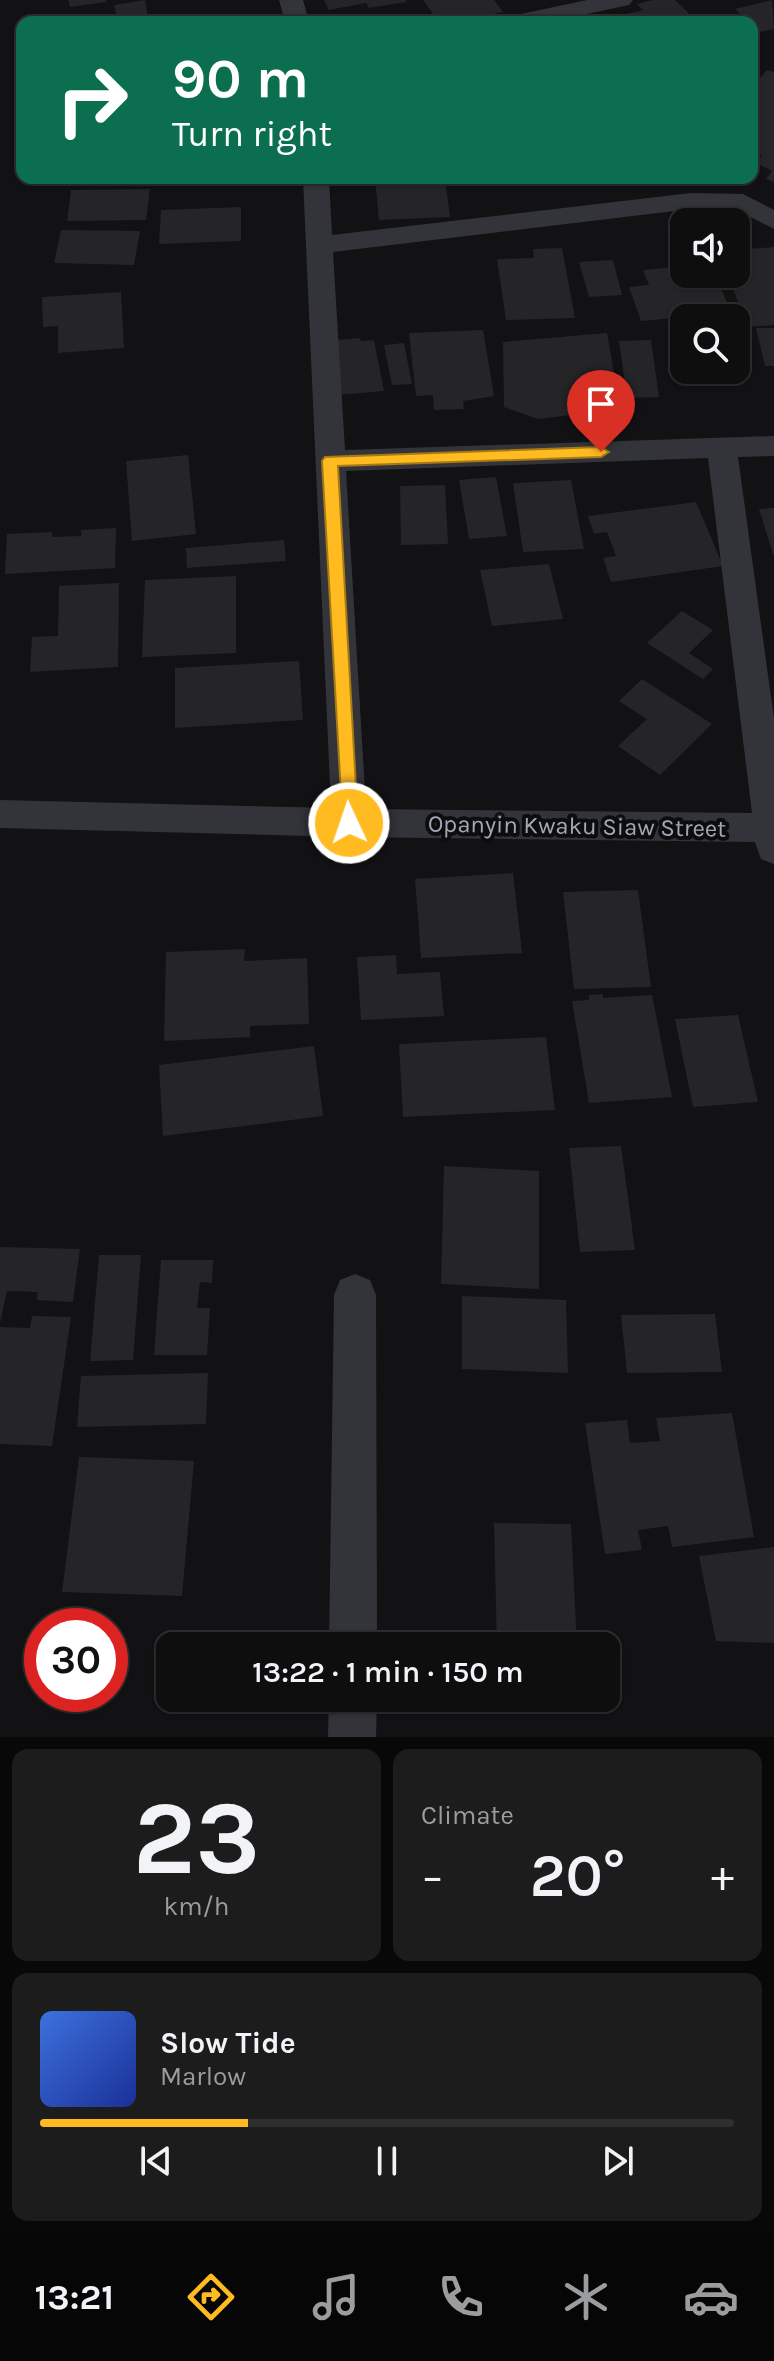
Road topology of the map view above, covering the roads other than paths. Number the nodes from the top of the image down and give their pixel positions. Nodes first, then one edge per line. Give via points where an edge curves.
1 (621, 0) edge
2 (544, 16) edge
3 (316, 184) edge
4 (731, 184) edge
5 (743, 202) junction
6 (774, 221) edge
7 (320, 245) junction
8 (774, 446) edge
9 (722, 448) junction
10 (330, 461) junction
11 (765, 722) edge
12 (0, 814) edge
13 (349, 823) junction
14 (772, 838) edge
15 (355, 1295) dead end
16 (353, 1632) edge
17 (353, 1712) edge
18 (352, 1737) edge

1 - 2 street
3 - 7 street
4 - 5 street
5 - 6 street
5 - 7 street via 691,201
7 - 10 street
8 - 9 street
9 - 10 street
9 - 11 street
10 - 13 street
11 - 14 street
12 - 13 street, Opanyin Kwaku Siaw Street
13 - 14 street, Opanyin Kwaku Siaw Street
15 - 16 street
17 - 18 street

